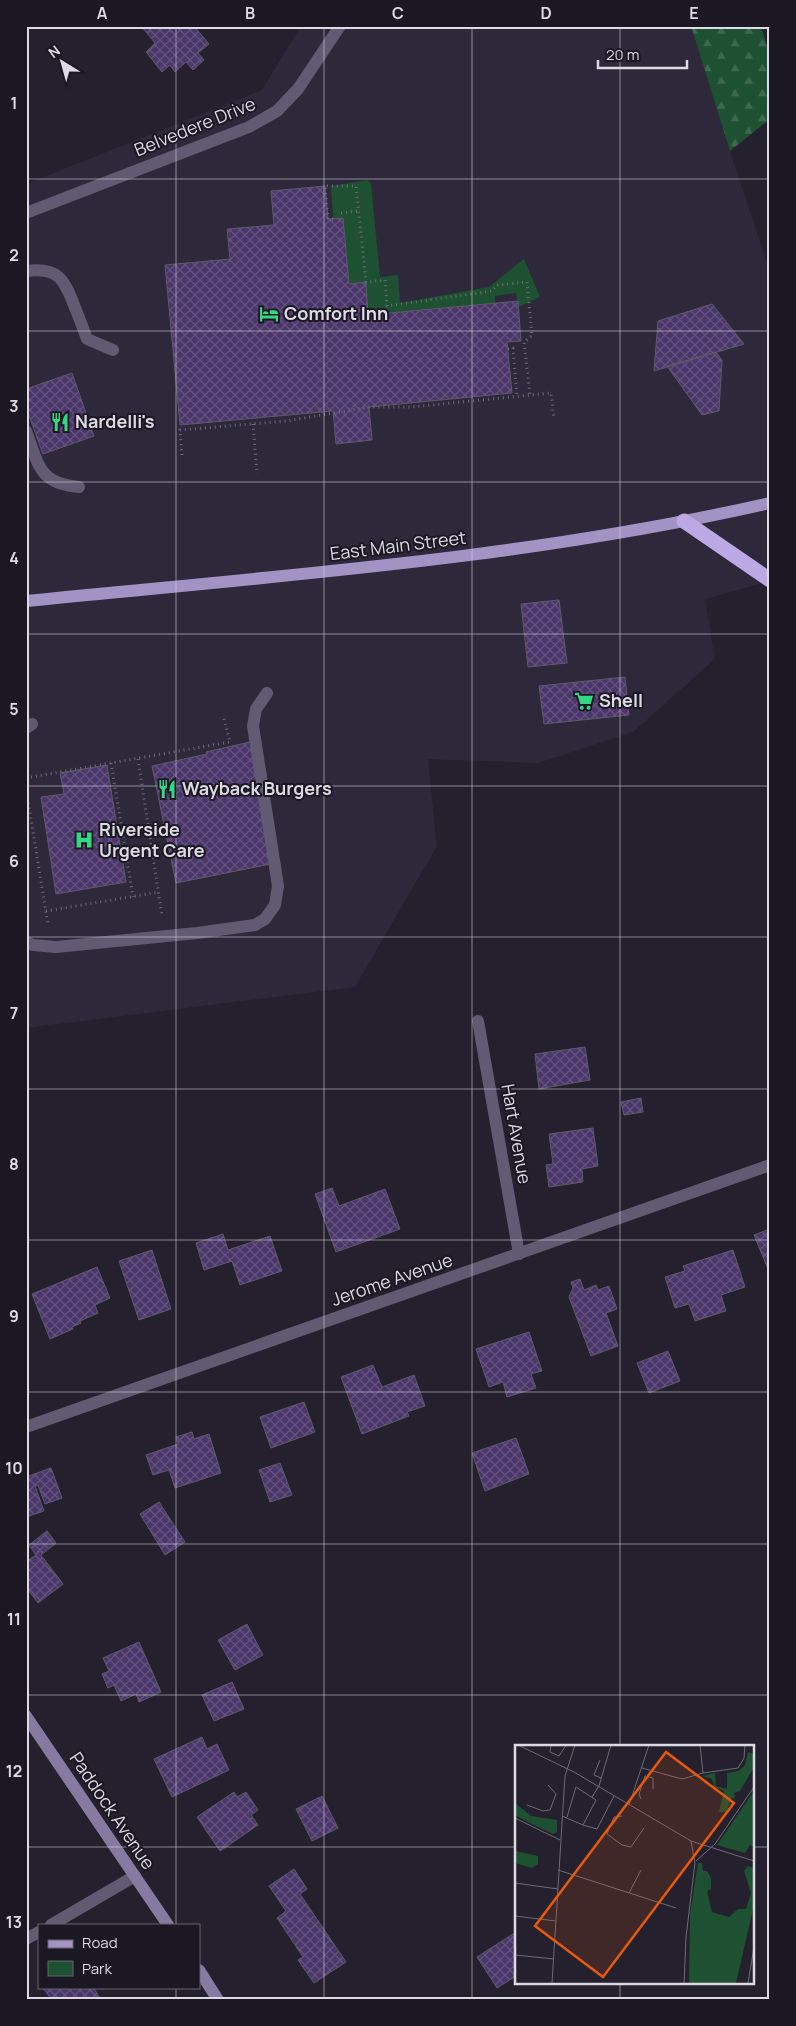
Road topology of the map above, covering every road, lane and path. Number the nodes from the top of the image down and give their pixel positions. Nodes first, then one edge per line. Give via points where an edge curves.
1 (340, 26) edge
2 (358, 211) junction
3 (26, 213) edge
4 (341, 213) dead end
5 (333, 219) dead end
6 (26, 271) edge
7 (508, 349) dead end
8 (113, 350) dead end
9 (530, 395) junction
10 (517, 397) junction
11 (554, 419) dead end
12 (253, 424) junction
13 (26, 431) edge
14 (182, 455) dead end
15 (257, 474) dead end
16 (80, 488) dead end
17 (770, 503) edge
18 (684, 521) junction
19 (770, 580) edge
20 (26, 601) edge
21 (267, 693) dead end
22 (223, 715) dead end
23 (138, 759) junction
24 (111, 763) junction
25 (26, 778) edge
26 (26, 788) edge
27 (149, 830) junction
28 (123, 835) junction
29 (158, 892) junction
30 (133, 897) junction
31 (46, 911) junction
32 (164, 924) dead end
33 (48, 927) dead end
34 (26, 942) edge
35 (478, 1021) dead end
36 (770, 1165) edge
37 (519, 1254) junction
38 (26, 1427) edge
39 (26, 1716) edge
40 (135, 1876) junction
41 (53, 1924) edge
42 (167, 1924) edge
43 (38, 1933) edge
44 (26, 1939) edge
45 (200, 1972) edge
46 (218, 2000) edge

1 - 3 street, Belvedere Drive via 298,89 277,111 249,127
2 - 4 path
2 - 5 path via 356,186 325,186 328,219
2 - 9 path via 366,282 385,280 387,306 492,291 497,285 527,282 532,336 524,342
6 - 8 street via 44,270 61,278 87,339
7 - 10 path via 513,348
9 - 10 path
9 - 11 path via 551,393
10 - 12 path via 412,407 369,407
12 - 14 path via 180,430
12 - 15 path
13 - 16 street via 45,476 65,486
17 - 18 main road, East Main Street
18 - 19 highway
18 - 20 main road, East Main Street via 435,560
21 - 34 street via 256,709 253,726 278,886 275,905 265,918 255,926 66,946
22 - 23 path via 230,742
23 - 24 path
23 - 27 path
24 - 25 path
24 - 28 path
26 - 31 path
27 - 28 path
27 - 29 path
28 - 30 path
29 - 30 path
29 - 32 path
30 - 31 path
31 - 33 path
35 - 37 street, Hart Avenue
36 - 37 street, Jerome Avenue
37 - 38 street, Jerome Avenue
39 - 40 main road, Paddock Avenue
40 - 41 street
40 - 42 main road, Paddock Avenue
43 - 44 street
45 - 46 main road

